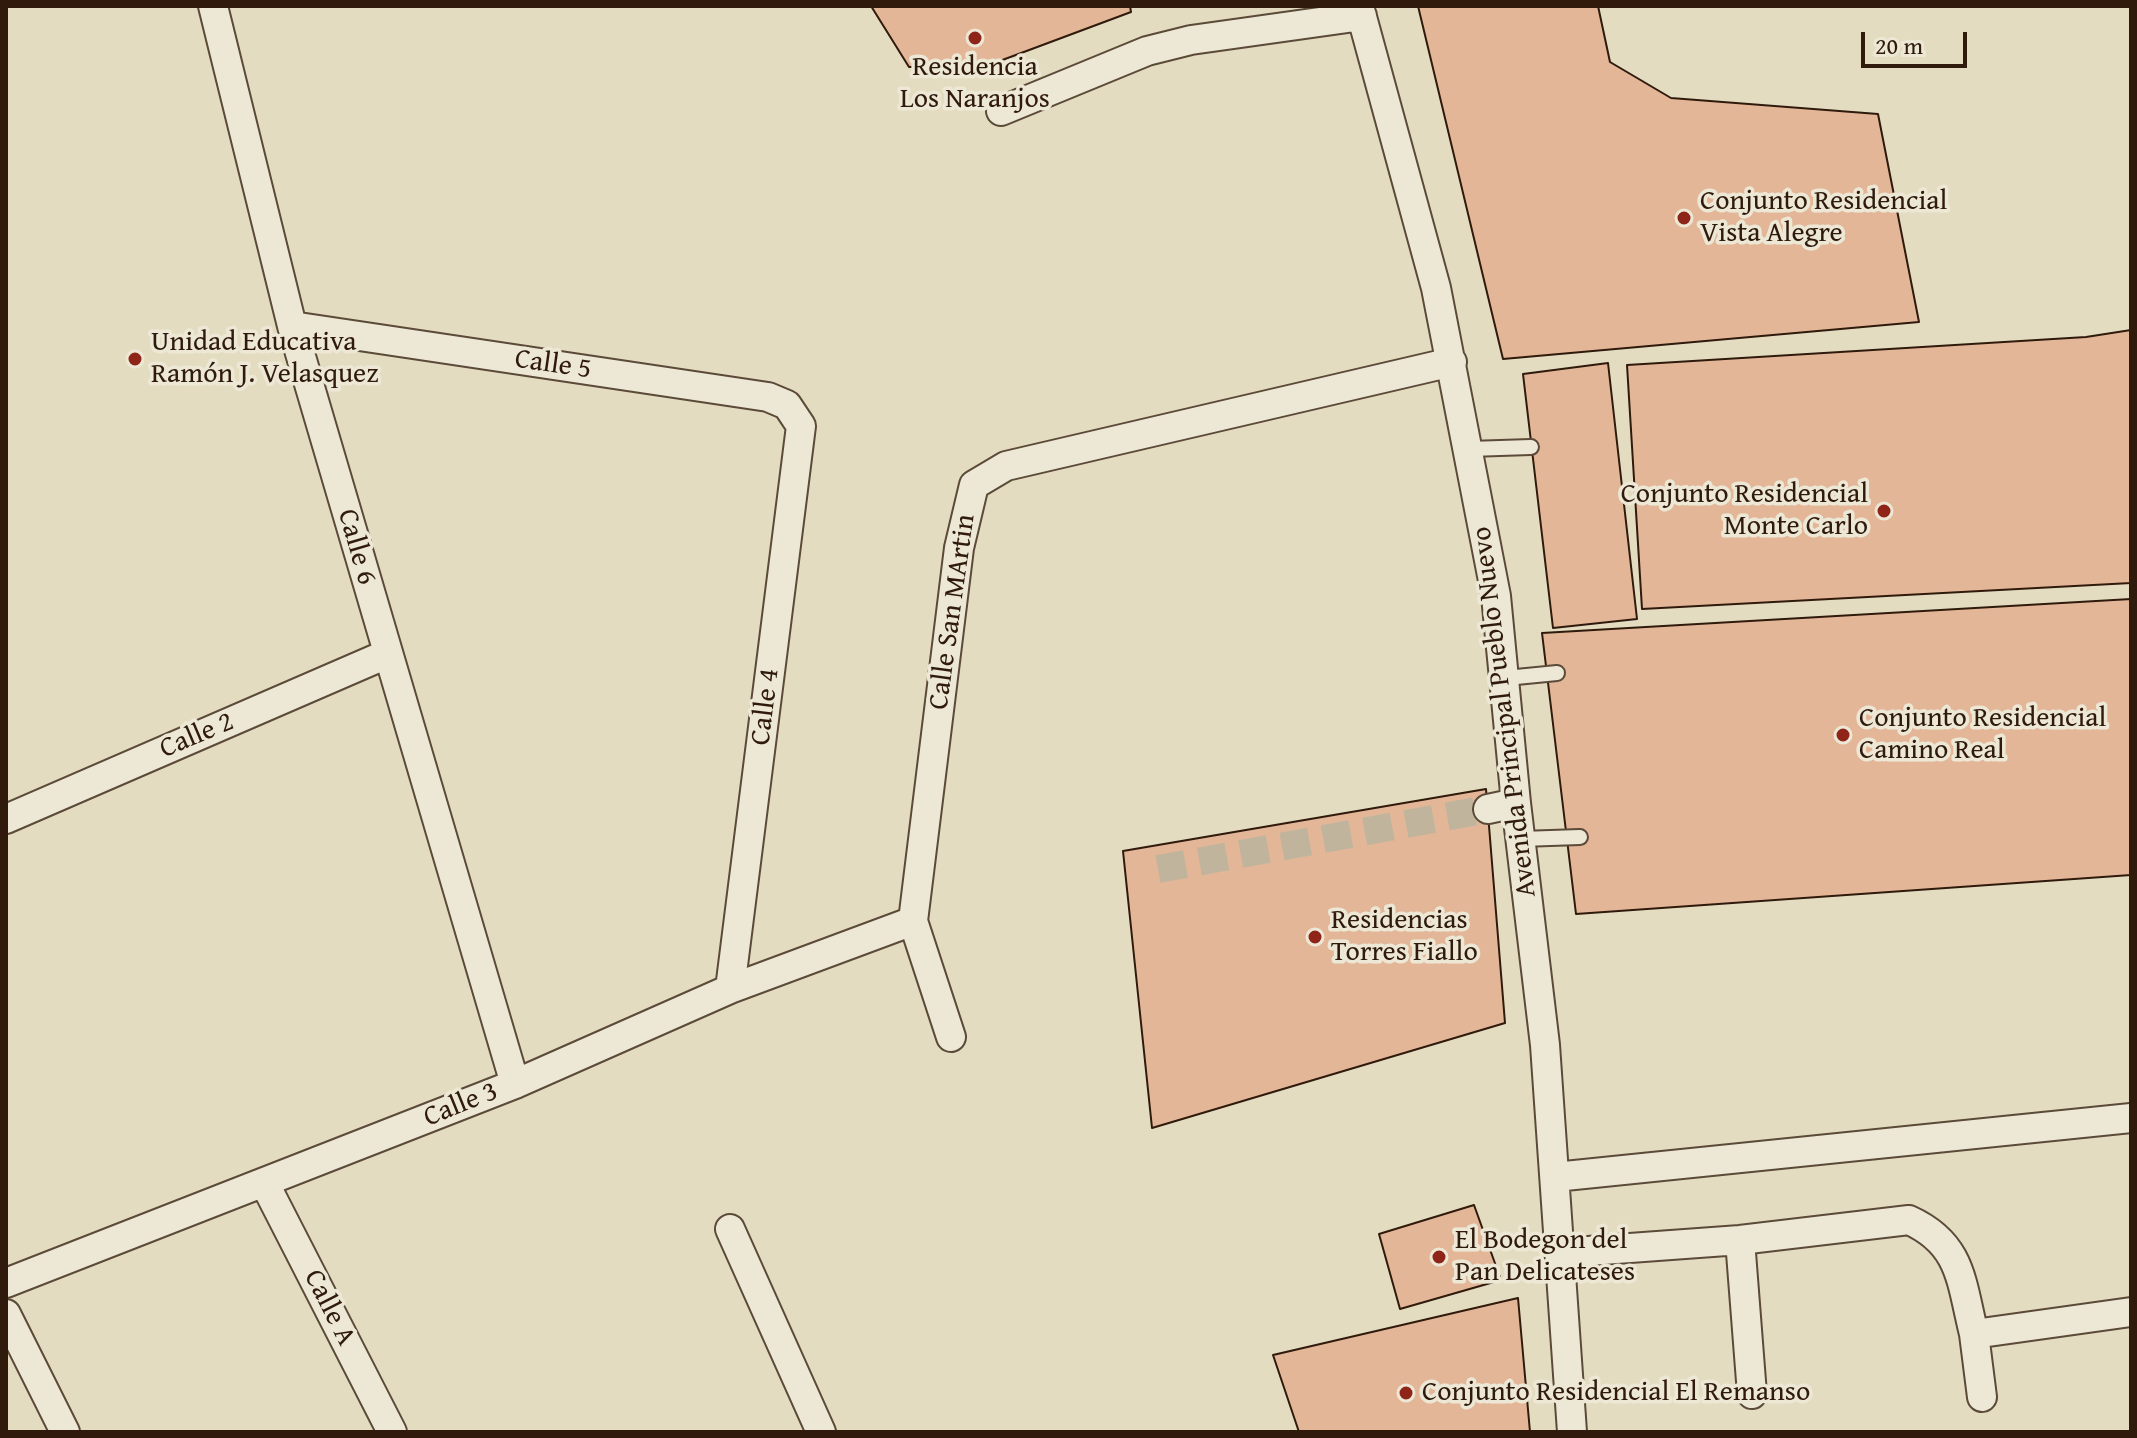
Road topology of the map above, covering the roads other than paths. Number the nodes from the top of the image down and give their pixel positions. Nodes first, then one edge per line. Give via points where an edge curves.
1 (213, 6) edge
2 (1360, 11) edge
3 (1001, 111) dead end
4 (292, 326) junction
5 (1452, 362) junction
6 (801, 426) joint
7 (1531, 447) dead end
8 (1469, 449) junction
9 (387, 654) junction
10 (1557, 673) dead end
11 (1506, 678) junction
12 (1516, 803) junction
13 (1488, 809) tunnel mouth
14 (6, 819) edge
15 (1580, 837) dead end
16 (1521, 839) junction
17 (913, 921) junction
18 (730, 989) junction
19 (951, 1037) dead end
20 (515, 1084) junction
21 (2131, 1118) edge
22 (1555, 1177) junction
23 (265, 1184) junction
24 (730, 1229) dead end
25 (1740, 1240) junction
26 (1561, 1253) junction
27 (6, 1283) edge
28 (2131, 1312) edge
29 (6, 1314) edge
30 (1974, 1334) junction
31 (1752, 1394) dead end
32 (1982, 1397) dead end
33 (65, 1432) edge
34 (392, 1432) edge
35 (821, 1432) edge
36 (1572, 1432) edge

1 - 4 street, Calle 6
2 - 3 street via 1147,51
2 - 5 street, Avenida Principal Pueblo Nuevo
4 - 6 street, Calle 5 via 768,397 787,405
4 - 9 street, Calle 6
5 - 8 street, Avenida Principal Pueblo Nuevo
5 - 17 street, Calle San MArtin via 1006,466 974,485 959,548
6 - 18 street, Calle 4
7 - 8 lane
8 - 11 street, Avenida Principal Pueblo Nuevo
9 - 14 street, Calle 2
9 - 20 street, Calle 6
10 - 11 lane
11 - 12 street, Avenida Principal Pueblo Nuevo
12 - 13 street
12 - 16 street, Avenida Principal Pueblo Nuevo
15 - 16 lane
16 - 22 street, Avenida Principal Pueblo Nuevo
17 - 18 street, Calle 3
17 - 19 street, Calle San MArtin
18 - 20 street, Calle 3
20 - 23 street, Calle 3
21 - 22 street
22 - 26 street, Avenida Principal Pueblo Nuevo
23 - 27 street, Calle 3
23 - 34 street, Calle A
24 - 35 street
25 - 26 street
25 - 30 street via 1909,1220 1946,1243 1956,1261
25 - 31 street
26 - 36 street, Avenida Principal Pueblo Nuevo
28 - 30 street
29 - 33 street
30 - 32 street

